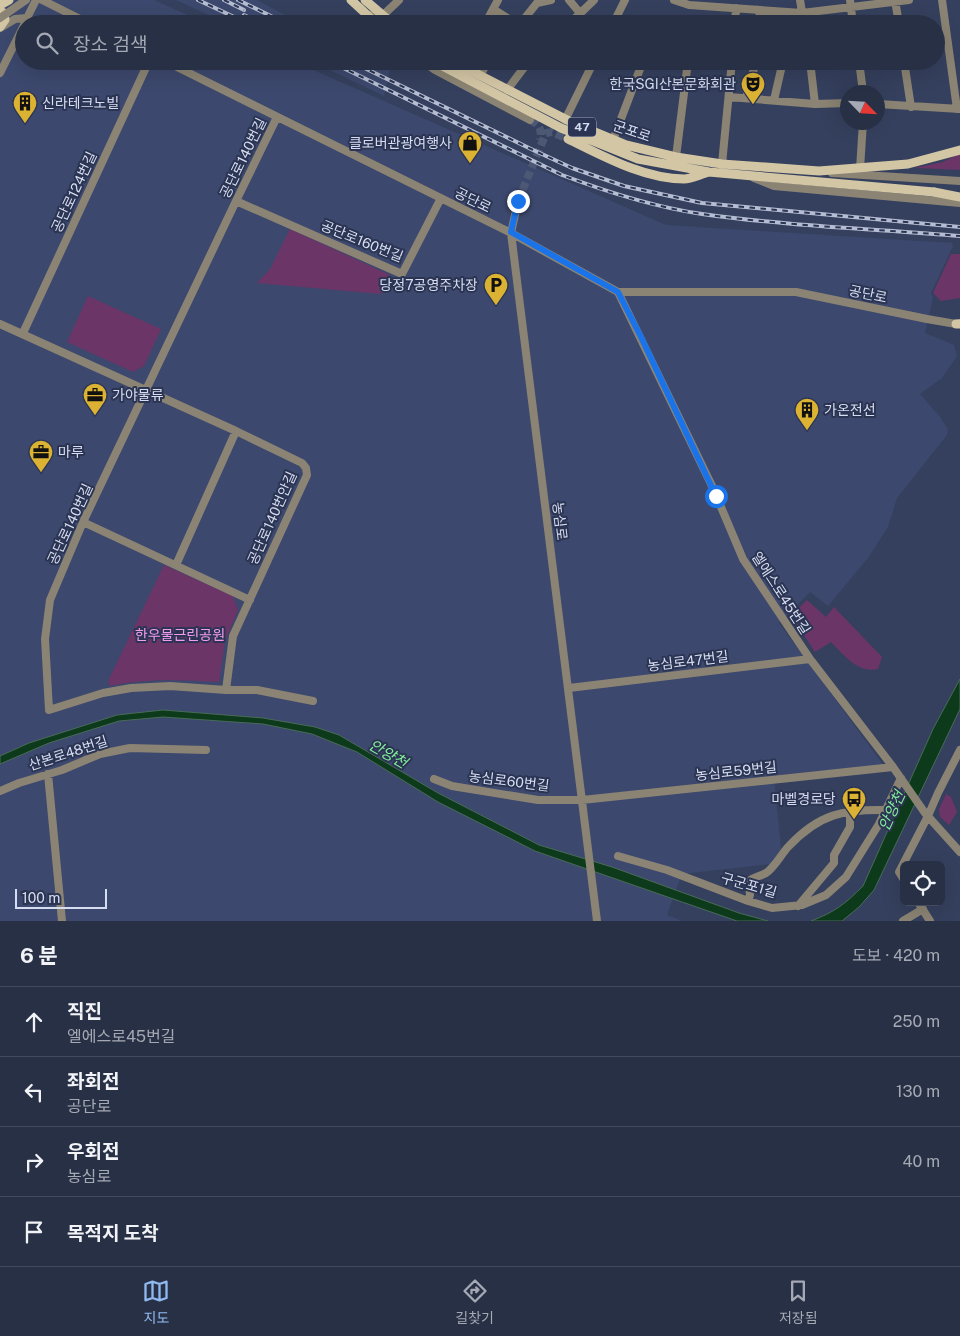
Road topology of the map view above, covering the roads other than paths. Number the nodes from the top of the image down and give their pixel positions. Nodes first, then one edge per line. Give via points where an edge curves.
1 (9, 0) edge
2 (26, 0) edge
3 (36, 0) edge
4 (42, 0) edge
5 (351, 0) edge
6 (365, 0) edge
7 (399, 0) edge
8 (498, 0) edge
9 (551, 0) edge
10 (569, 0) edge
11 (594, 0) edge
12 (625, 0) edge
13 (674, 0) edge
14 (800, 0) edge
15 (909, 0) edge
16 (942, 0) edge
17 (895, 1) edge
18 (850, 4) edge
19 (0, 5) edge
20 (732, 5) edge
21 (493, 9) junction
22 (0, 10) edge
23 (757, 10) junction
24 (580, 13) joint
25 (802, 13) junction
26 (366, 14) joint
27 (28, 15) edge
28 (72, 15) edge
29 (370, 15) edge
30 (381, 15) edge
31 (383, 15) edge
32 (490, 15) edge
33 (503, 15) edge
34 (527, 15) edge
35 (618, 15) edge
36 (762, 15) edge
37 (897, 15) edge
38 (944, 15) edge
39 (0, 18) edge
40 (15, 19) edge
41 (945, 20) edge
42 (0, 27) edge
43 (15, 42) edge
44 (145, 70) edge
45 (184, 70) edge
46 (435, 70) edge
47 (450, 70) edge
48 (472, 70) edge
49 (483, 70) edge
50 (522, 70) edge
51 (590, 70) edge
52 (640, 70) edge
53 (687, 70) edge
54 (731, 70) edge
55 (754, 70) edge
56 (781, 70) edge
57 (811, 70) edge
58 (859, 70) edge
59 (905, 70) edge
60 (0, 73) edge
61 (480, 76) junction
62 (862, 85) edge
63 (507, 90) junction
64 (729, 97) junction
65 (746, 98) junction
66 (774, 100) junction
67 (840, 103) edge
68 (816, 104) junction
69 (885, 104) edge
70 (911, 106) junction
71 (958, 109) edge
72 (277, 117) junction
73 (530, 120) tunnel mouth
74 (566, 120) junction
75 (862, 130) edge
76 (568, 140) tunnel mouth
77 (613, 140) junction
78 (960, 150) edge
79 (676, 157) junction
80 (722, 164) junction
81 (860, 169) junction
82 (819, 171) junction
83 (709, 172) junction
84 (750, 176) junction
85 (951, 180) junction
86 (960, 181) edge
87 (960, 187) edge
88 (960, 196) edge
89 (441, 198) junction
90 (236, 201) junction
91 (518, 201) tunnel mouth
92 (949, 202) junction
93 (960, 203) edge
94 (511, 232) junction
95 (618, 292) junction
96 (959, 323) edge
97 (0, 324) edge
98 (23, 333) junction
99 (146, 390) junction
100 (236, 430) junction
101 (83, 522) junction
102 (176, 565) junction
103 (250, 600) junction
104 (810, 659) junction
105 (569, 688) junction
106 (226, 690) junction
107 (313, 701) dead end
108 (206, 750) dead end
109 (960, 750) edge
110 (893, 767) junction
111 (48, 774) junction
112 (434, 779) dead end
113 (901, 779) junction
114 (0, 791) edge
115 (582, 800) junction
116 (850, 810) junction
117 (886, 810) junction
118 (927, 814) junction
119 (960, 852) edge
120 (618, 856) dead end
121 (904, 861) edge
122 (748, 901) junction
123 (798, 906) junction
124 (920, 906) edge
125 (62, 921) edge
126 (597, 921) edge
127 (903, 921) edge
128 (930, 921) edge

1 - 19 main road
2 - 39 street, bridge
3 - 27 street
4 - 28 street
5 - 26 main road
6 - 30 main road
7 - 31 street
8 - 21 street
9 - 34 street via 537,3
10 - 24 street
11 - 24 street
12 - 35 street
13 - 20 street via 689,4
14 - 25 street
15 - 17 street
16 - 38 street
17 - 18 street
17 - 37 street
18 - 25 street
20 - 23 street
21 - 32 street
21 - 33 street
22 - 42 main road via 5,20
23 - 25 street
23 - 36 street
26 - 29 street
40 - 42 street
41 - 71 street
43 - 60 street
44 - 98 street, 공단로124번길
45 - 72 street, 공단로
46 - 73 street
47 - 83 main road, 군포로 / 47 via 569,132 622,154
48 - 61 main road, 군포로 / 47
49 - 61 street
50 - 63 street
51 - 74 street
52 - 77 street
53 - 79 street
54 - 64 street
55 - 65 street
56 - 66 street
57 - 68 street
58 - 62 street
59 - 70 street
61 - 63 main road, 군포로 / 47
63 - 74 main road, 군포로 / 47
64 - 65 street
64 - 80 street
65 - 66 street
66 - 68 street
67 - 68 street
69 - 70 street
70 - 71 street
72 - 89 street, 공단로
72 - 90 street, 공단로140번길
74 - 77 main road, 군포로 / 47
75 - 81 street
76 - 83 main road via 654,176 686,180
77 - 79 main road, 군포로 / 47
78 - 81 main road, 군포로 / 47 via 908,164
79 - 80 main road, 군포로 / 47
80 - 82 main road, 군포로 / 47
81 - 82 main road, 군포로 / 47
82 - 85 street, 군포로
83 - 84 main road, 군포로 / 47
84 - 88 main road, 군포로 / 47, bridge
84 - 92 street, 군포로 via 774,186
85 - 86 street, 군포로
85 - 87 street
88 - 92 street
89 - 90 street, 공단로160번길 via 402,274
89 - 94 street, 공단로
90 - 99 street, 공단로140번길
91 - 94 street, 농심로
92 - 93 street, 군포로
94 - 95 street, 공단로
94 - 105 street, 농심로
95 - 96 street, 공단로 via 796,292 927,320
95 - 104 street, 엘에스로45번길 via 713,488 743,559
97 - 98 street, 공단로140번안길
98 - 99 street, 공단로140번안길
99 - 100 street, 공단로140번안길
99 - 101 street, 공단로140번길
100 - 102 street
100 - 103 street, 공단로140번안길 via 302,463 307,474
101 - 102 street
101 - 106 street, 공단로140번길 via 47,612 45,639 49,710 131,688 170,686
102 - 103 street
103 - 106 street, 공단로140번안길 via 234,636
104 - 105 street, 농심로47번길
104 - 110 street, 엘에스로45번길
105 - 115 street, 농심로
106 - 107 street, 공단로140번길 via 257,690
108 - 111 street, 산본로48번길 via 130,748 100,754
109 - 118 street
110 - 113 street, 엘에스로45번길
110 - 115 street, 농심로59번길
111 - 114 street, 산본로48번길
111 - 125 street
112 - 115 street, 농심로60번길 via 452,786 538,800
113 - 117 street, 구군포1길
113 - 118 street, 엘에스로45번길
115 - 126 street, 농심로
116 - 117 street
116 - 122 street via 807,829 767,872 749,881
116 - 123 street via 850,827 834,855 834,863
117 - 123 street, 구군포1길 via 846,877 826,896
118 - 119 street
118 - 121 street
120 - 122 street, 구군포1길 via 667,870
122 - 123 street, 구군포1길 via 772,908
124 - 127 street
124 - 128 street

